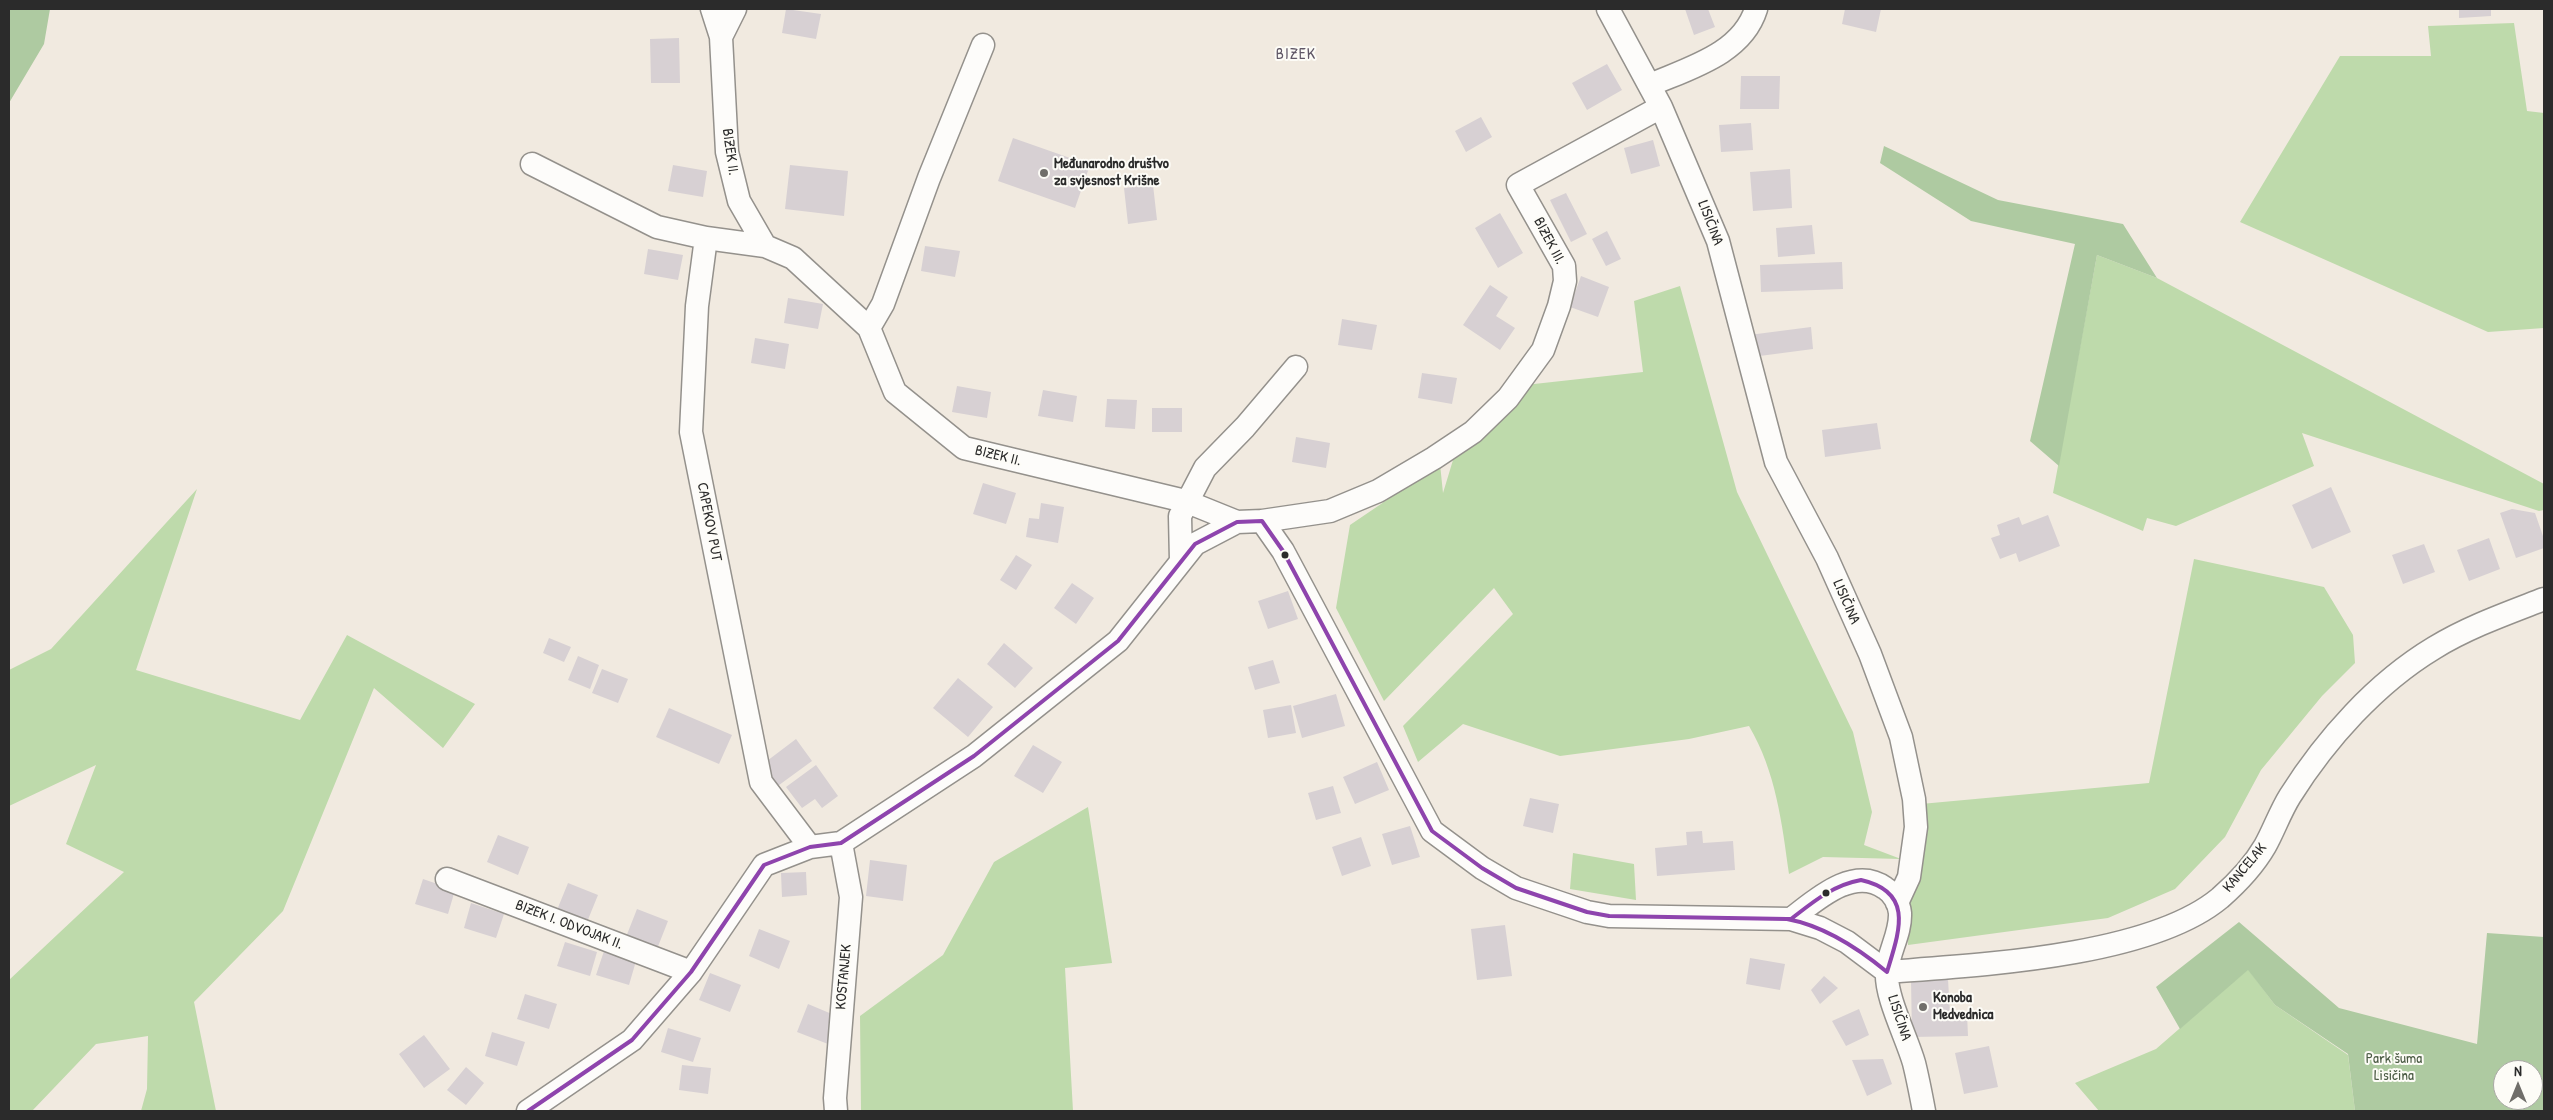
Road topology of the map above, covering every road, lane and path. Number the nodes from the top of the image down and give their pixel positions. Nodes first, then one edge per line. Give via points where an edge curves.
1 (712, 9) edge
2 (736, 9) edge
3 (1608, 9) edge
4 (1756, 9) edge
5 (721, 37) junction
6 (983, 45) dead end
7 (1650, 85) junction
8 (1661, 107) junction
9 (532, 164) dead end
10 (706, 238) junction
11 (765, 246) junction
12 (869, 328) junction
13 (1296, 367) dead end
14 (1185, 501) junction
15 (1262, 521) junction
16 (1237, 522) junction
17 (1181, 561) junction
18 (2544, 599) edge
19 (841, 843) junction
20 (810, 847) junction
21 (447, 879) dead end
22 (1897, 902) junction
23 (1791, 919) junction
24 (691, 972) junction
25 (1887, 972) junction
26 (528, 1111) edge
27 (836, 1111) edge
28 (1924, 1111) edge

1 - 5 street, BIZEK II.
2 - 5 street
3 - 7 street
4 - 7 street via 1753,19 1726,51
5 - 11 street, BIZEK II. via 727,152 739,201
6 - 12 street via 883,304
7 - 8 street
8 - 15 street, BIZEK III. via 1518,185 1564,266 1565,281 1543,350 1508,398 1473,432 1378,491 1330,511
8 - 22 street, LISIČINA via 1718,241 1776,462 1830,566 1870,654 1900,737 1914,799 1916,826 1909,876
9 - 10 street via 657,227
10 - 11 street
10 - 20 street, CAPEKOV PUT via 697,306 691,432 760,782
11 - 12 street, BIZEK II. via 794,258
12 - 14 street, BIZEK II. via 895,392 964,448
13 - 14 street via 1205,468
14 - 16 street, BIZEK II.
14 - 17 street via 1180,516
15 - 16 street, BIZEK II.
15 - 23 street via 1283,552 1432,831 1482,868 1516,888 1586,912 1609,916
16 - 17 street via 1195,544
17 - 19 street via 1118,641 974,756
18 - 25 street, KANCELAK via 2434,648 2369,698 2324,749 2289,797 2264,848 2238,880 2219,899 2184,919 2150,933 2097,947 2021,961
19 - 20 street
19 - 27 street, KOSTANJEK via 851,897
20 - 24 street via 764,866
21 - 24 street, BIZEK I. ODVOJAK II.
22 - 23 street via 1879,884 1861,880 1844,883
22 - 25 street, LISIČINA via 1899,924
23 - 25 street via 1820,928 1847,942
24 - 26 street via 632,1040
25 - 28 street, LISIČINA via 1891,997 1914,1063

